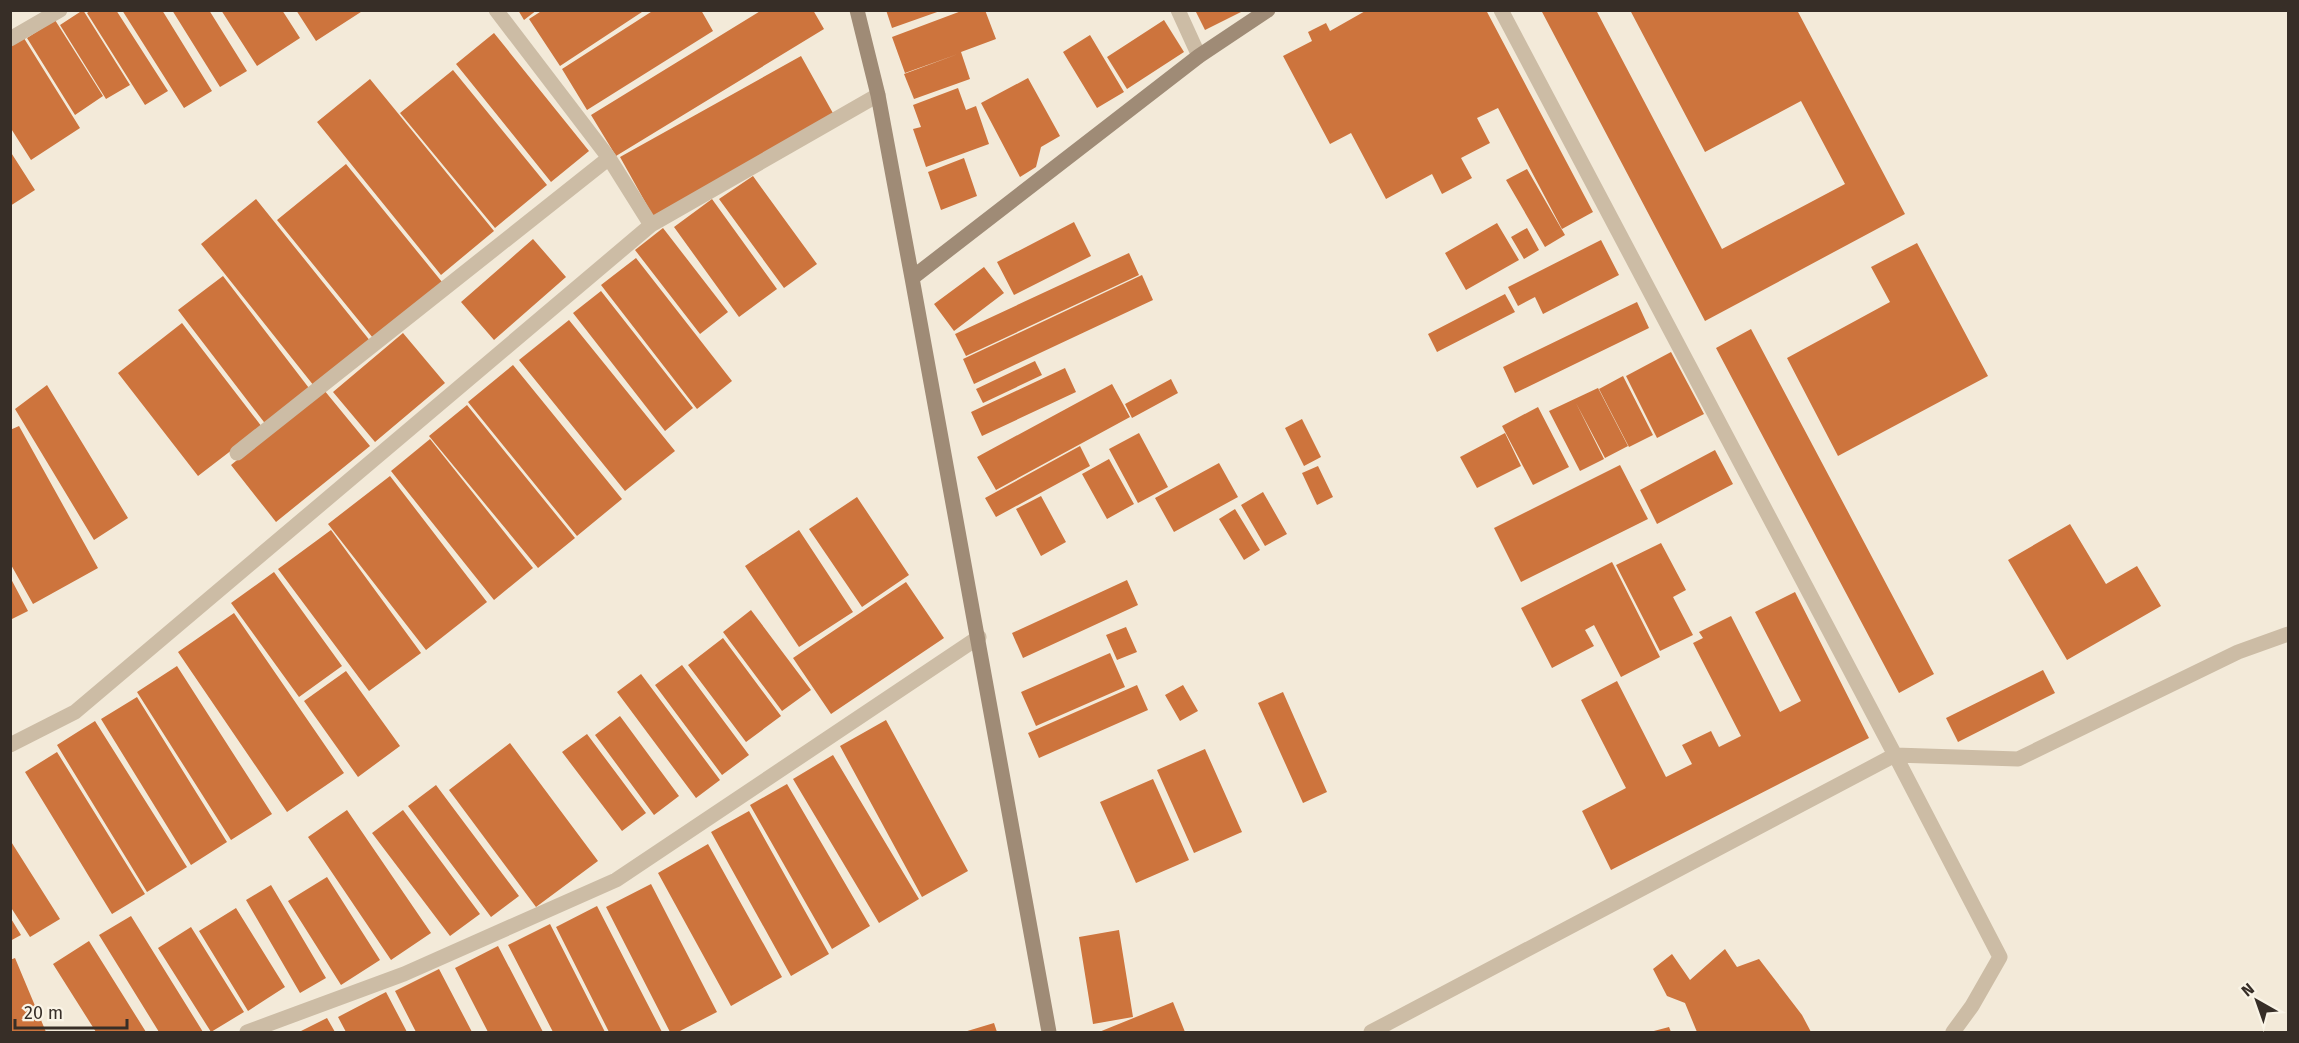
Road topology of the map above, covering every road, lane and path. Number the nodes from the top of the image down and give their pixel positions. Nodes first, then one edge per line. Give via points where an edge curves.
1 (60, 10) edge
2 (496, 10) edge
3 (857, 10) edge
4 (1178, 10) edge
5 (1268, 10) edge
6 (1501, 10) edge
7 (10, 39) edge
8 (1199, 56) junction
9 (878, 95) junction
10 (609, 158) junction
11 (651, 225) junction
12 (912, 278) junction
13 (237, 453) dead end
14 (2289, 634) edge
15 (979, 638) junction
16 (10, 745) edge
17 (1895, 754) junction
18 (247, 1032) edge
19 (1049, 1032) edge
20 (1371, 1032) edge
21 (1953, 1032) edge

1 - 7 street
2 - 10 street
3 - 9 main road
4 - 8 street
5 - 8 main road
6 - 17 street
8 - 12 main road
9 - 11 street
9 - 12 main road
10 - 11 street
10 - 13 street
11 - 16 street via 75,712
12 - 15 main road
14 - 17 street via 2238,652 2018,759
15 - 18 street via 616,880 404,974
15 - 19 main road
17 - 20 street
17 - 21 street via 2000,957

